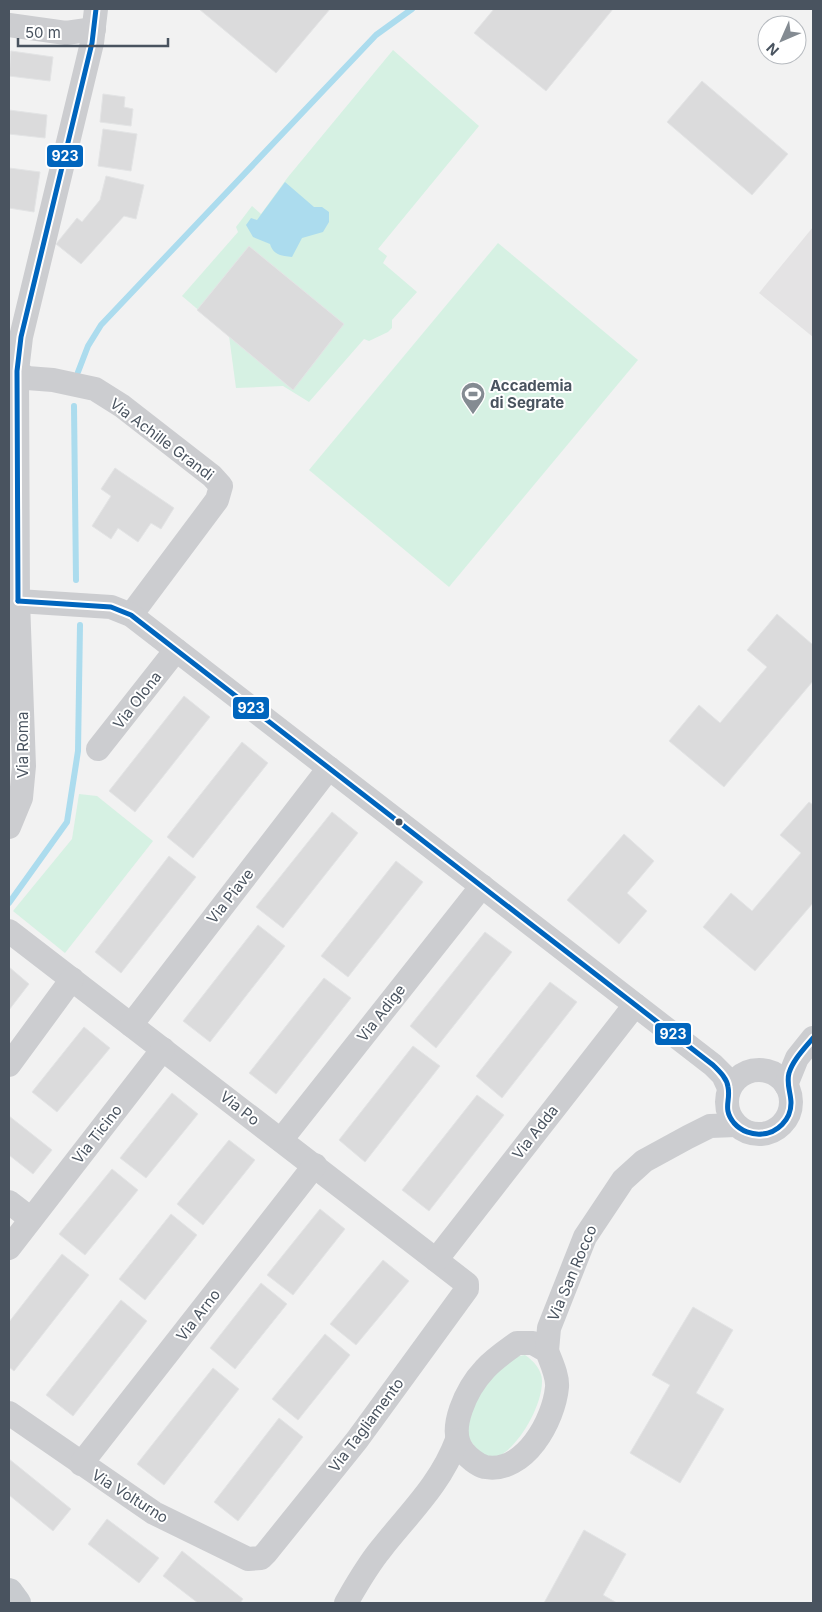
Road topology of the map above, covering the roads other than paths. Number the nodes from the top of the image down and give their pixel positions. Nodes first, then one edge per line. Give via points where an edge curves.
1 (92, 16) edge
2 (9, 26) edge
3 (13, 368) edge
4 (18, 601) junction
5 (131, 615) junction
6 (176, 650) junction
7 (98, 749) dead end
8 (329, 768) junction
9 (9, 827) edge
10 (482, 886) junction
11 (9, 931) edge
12 (72, 978) junction
13 (635, 1004) junction
14 (131, 1025) junction
15 (813, 1038) edge
16 (163, 1049) junction
17 (9, 1065) edge
18 (779, 1079) junction
19 (733, 1088) junction
20 (736, 1125) junction
21 (710, 1126) junction
22 (281, 1140) junction
23 (315, 1166) junction
24 (9, 1202) edge
25 (31, 1219) junction
26 (9, 1248) edge
27 (436, 1260) junction
28 (467, 1289) joint
29 (543, 1341) junction
30 (9, 1413) edge
31 (457, 1440) junction
32 (81, 1464) junction
33 (485, 1467) junction
34 (434, 1485) junction
35 (261, 1558) joint
36 (9, 1592) edge
37 (17, 1603) edge
38 (346, 1603) edge

1 - 2 street via 74,32
1 - 3 street, Via Roma
3 - 4 street, Via Roma
3 - 5 street, Via Achille Grandi via 28,378 95,389 122,406 221,486 217,500
4 - 5 street via 111,607
4 - 9 street, Via Roma via 24,766 21,798
5 - 6 street
6 - 7 street, Via Olona
6 - 8 street
8 - 10 street
8 - 14 street, Via Piave
10 - 13 street
10 - 22 street, Via Adige
11 - 12 street, Via Po
12 - 14 street, Via Po
12 - 17 street
13 - 19 street via 713,1065 726,1071
13 - 27 street, Via Adda
14 - 16 street, Via Po
15 - 18 street
16 - 22 street, Via Po
16 - 25 street, Via Ticino
18 - 19 street via 753,1070
18 - 20 street via 790,1094 791,1107 782,1125 762,1135 744,1132
19 - 20 street via 730,1118
19 - 21 street, Via San Rocco
20 - 21 street, Via San Rocco
21 - 29 street, Via San Rocco via 644,1161 624,1180 584,1238
22 - 23 street, Via Po
23 - 27 street, Via Po
23 - 32 street, Via Arno
24 - 25 street
25 - 26 street, Via Ticino
27 - 28 street, Via Po via 466,1284
28 - 35 street, Via Tagliamento via 356,1440
29 - 31 street via 518,1343 484,1370 463,1405 457,1423
29 - 33 street via 558,1385 552,1414 530,1448 505,1464
30 - 32 street, Via Volturno
31 - 33 street via 470,1459
31 - 34 street
32 - 35 street, Via Volturno via 154,1513 248,1559
33 - 34 street
34 - 38 street via 362,1574
36 - 37 main road

